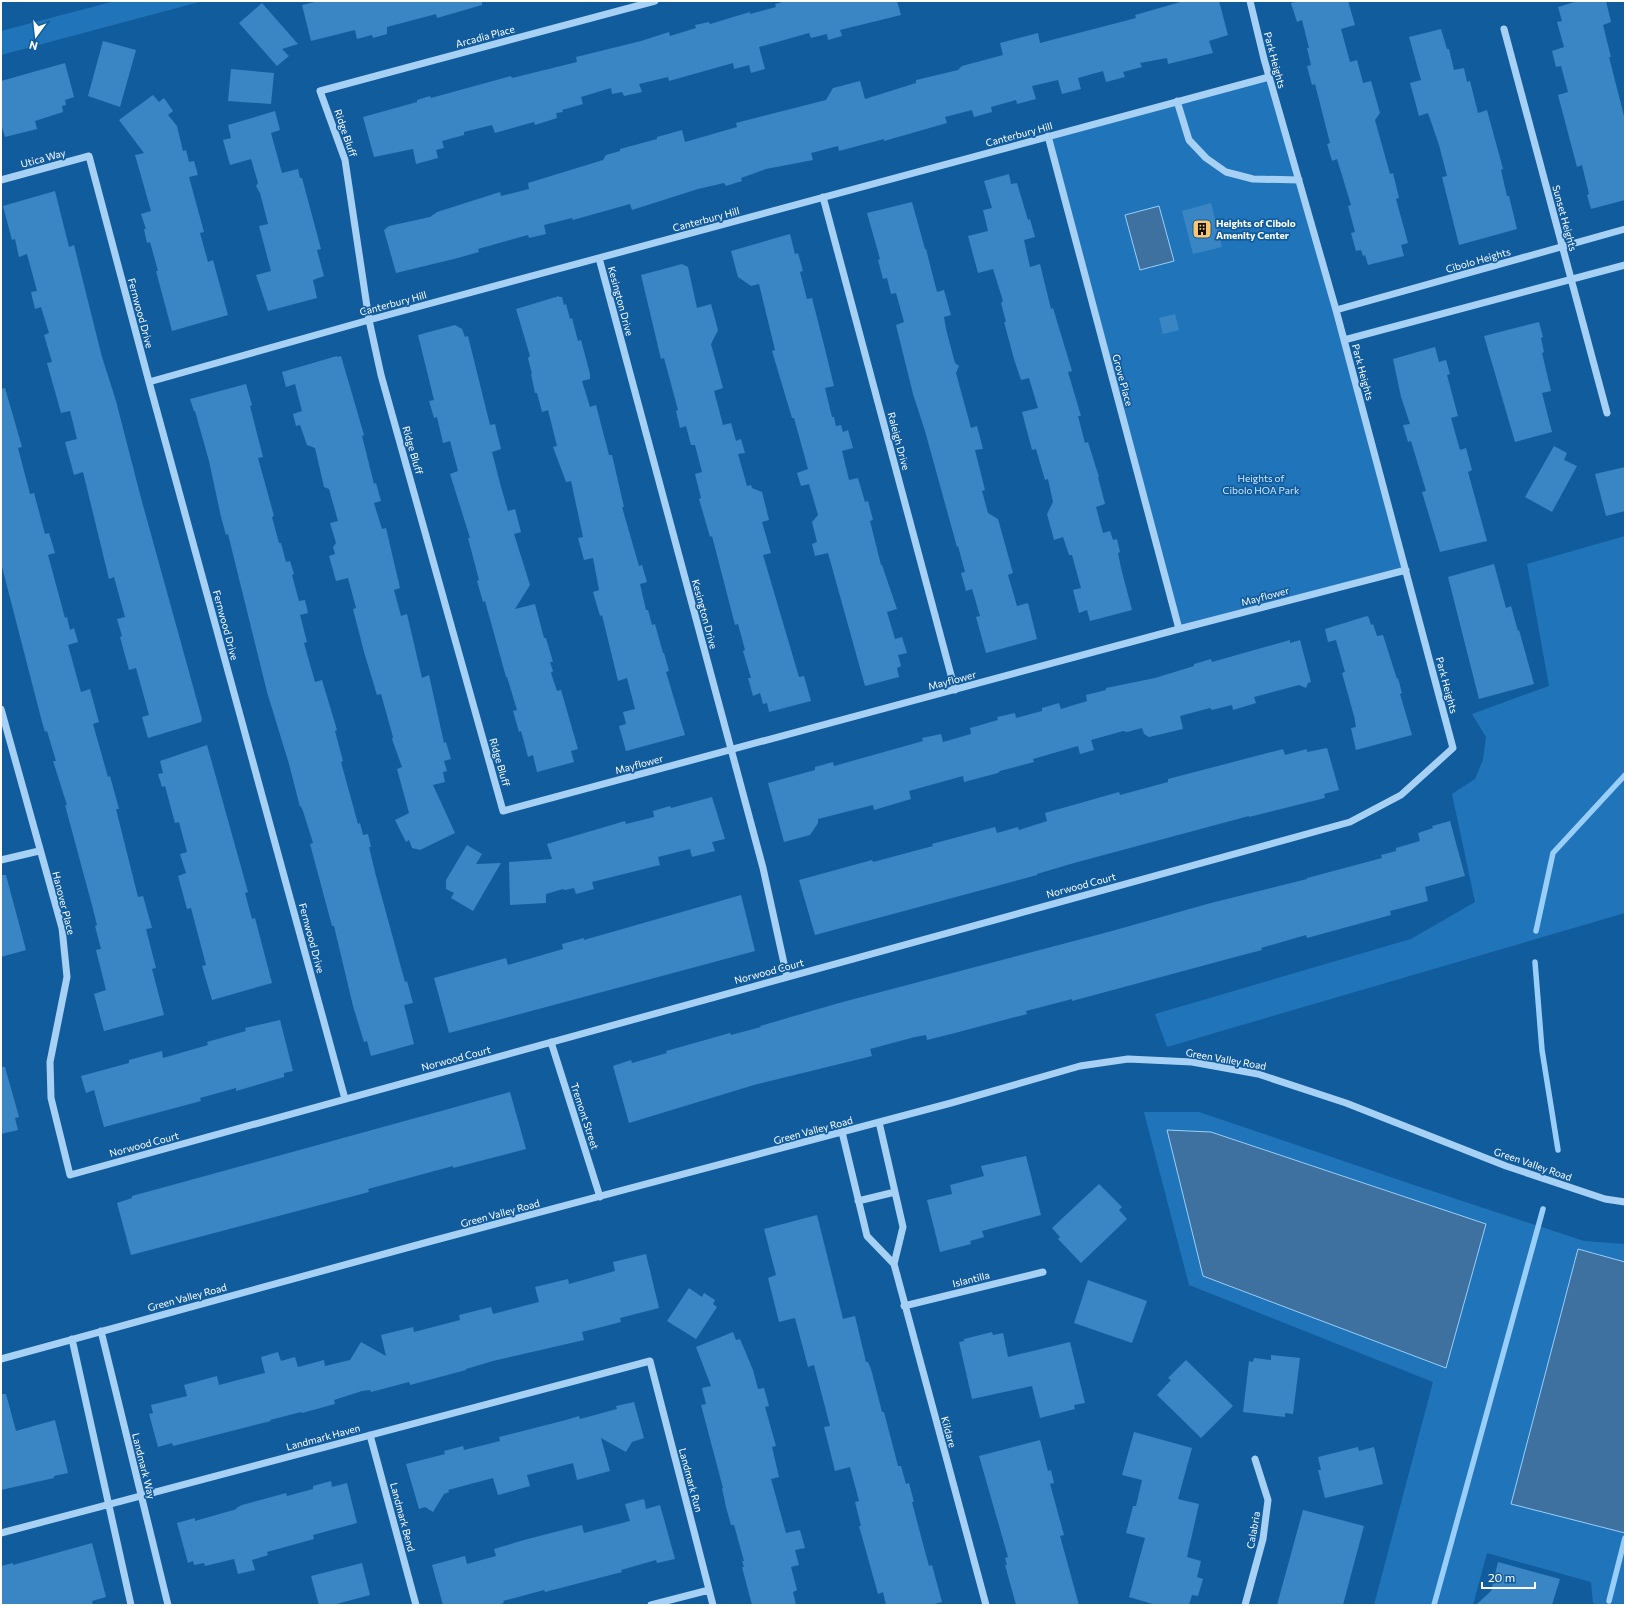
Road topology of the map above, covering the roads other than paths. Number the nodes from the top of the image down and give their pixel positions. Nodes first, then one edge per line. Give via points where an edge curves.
1 (656, 1) edge
2 (1250, 1) edge
3 (1504, 29) dead end
4 (1269, 76) junction
5 (320, 91) joint
6 (1177, 101) junction
7 (1048, 136) junction
8 (90, 156) joint
9 (1, 180) edge
10 (1298, 180) junction
11 (823, 197) junction
12 (1625, 229) edge
13 (1562, 246) junction
14 (599, 258) junction
15 (1625, 265) edge
16 (1571, 279) junction
17 (1336, 310) junction
18 (369, 320) junction
19 (1344, 340) junction
20 (149, 382) junction
21 (1607, 413) dead end
22 (1406, 570) junction
23 (1179, 629) junction
24 (955, 690) junction
25 (1, 709) edge
26 (1453, 748) joint
27 (731, 750) junction
28 (503, 812) joint
29 (39, 851) junction
30 (1, 860) edge
31 (787, 977) junction
32 (551, 1042) junction
33 (345, 1099) junction
34 (879, 1122) junction
35 (842, 1132) junction
36 (70, 1175) joint
37 (895, 1192) junction
38 (600, 1197) junction
39 (858, 1201) junction
40 (1625, 1202) edge
41 (894, 1264) junction
42 (1043, 1272) dead end
43 (904, 1306) junction
44 (101, 1331) junction
45 (72, 1339) junction
46 (1, 1360) edge
47 (650, 1361) joint
48 (370, 1435) junction
49 (1255, 1459) dead end
50 (141, 1496) junction
51 (109, 1505) junction
52 (1, 1533) edge
53 (709, 1590) junction
54 (131, 1605) edge
55 (168, 1605) edge
56 (416, 1605) edge
57 (651, 1605) edge
58 (713, 1605) edge
59 (986, 1605) edge
60 (1245, 1605) edge

1 - 5 street, Arcadia Place
2 - 4 street, Park Heights
3 - 13 street, Sunset Heights
4 - 6 street, Canterbury Hill
4 - 10 street, Park Heights
5 - 18 street, Ridge Bluff via 345,160
6 - 7 street, Canterbury Hill
6 - 10 street via 1189,140 1206,158 1226,172 1253,179
7 - 11 street, Canterbury Hill
7 - 23 street, Grove Place
8 - 9 street, Utica Way
8 - 20 street, Fernwood Drive
10 - 17 street, Park Heights
11 - 14 street, Canterbury Hill
11 - 24 street, Raleigh Drive
12 - 13 street, Cibolo Heights
13 - 16 street, Sunset Heights
13 - 17 street, Cibolo Heights
14 - 18 street, Canterbury Hill
14 - 27 street, Kesington Drive
15 - 16 street
16 - 19 street
16 - 21 street, Sunset Heights
17 - 19 street, Park Heights
18 - 20 street, Canterbury Hill
18 - 28 street, Ridge Bluff via 381,375
19 - 22 street, Park Heights
20 - 33 street, Fernwood Drive
22 - 23 street, Mayflower
22 - 26 street, Park Heights
23 - 24 street, Mayflower
24 - 27 street, Mayflower
25 - 29 street, Hanover Place
26 - 31 street, Norwood Court via 1401,795 1350,822
27 - 28 street, Mayflower
27 - 31 street, Kesington Drive via 763,868
29 - 30 street
29 - 36 street, Hanover Place via 62,928 67,977 50,1062 51,1098
31 - 32 street, Norwood Court
32 - 33 street, Norwood Court
32 - 38 street, Tremont Street
33 - 36 street, Norwood Court
34 - 35 street, Green Valley Road
34 - 37 street, Kildare
34 - 40 street, Green Valley Road via 1080,1066 1128,1059 1192,1062 1258,1074 1346,1103 1506,1166 1604,1199
35 - 38 street, Green Valley Road
35 - 39 street
37 - 39 street
37 - 41 street, Kildare via 903,1227
38 - 44 street, Green Valley Road
39 - 41 street via 867,1236
41 - 43 street, Kildare
42 - 43 street, Islantilla
43 - 59 street, Kildare
44 - 45 street, Green Valley Road
44 - 50 street, Landmark Way
45 - 46 street, Green Valley Road
45 - 51 street
47 - 48 street, Landmark Haven
47 - 53 street, Landmark Run
48 - 50 street, Landmark Haven
48 - 56 street, Landmark Bend
49 - 60 street, Calabria via 1268,1500 1263,1540
50 - 51 street, Landmark Haven
50 - 55 street, Landmark Way
51 - 52 street, Landmark Haven
51 - 54 street
53 - 57 street
53 - 58 street, Landmark Run

